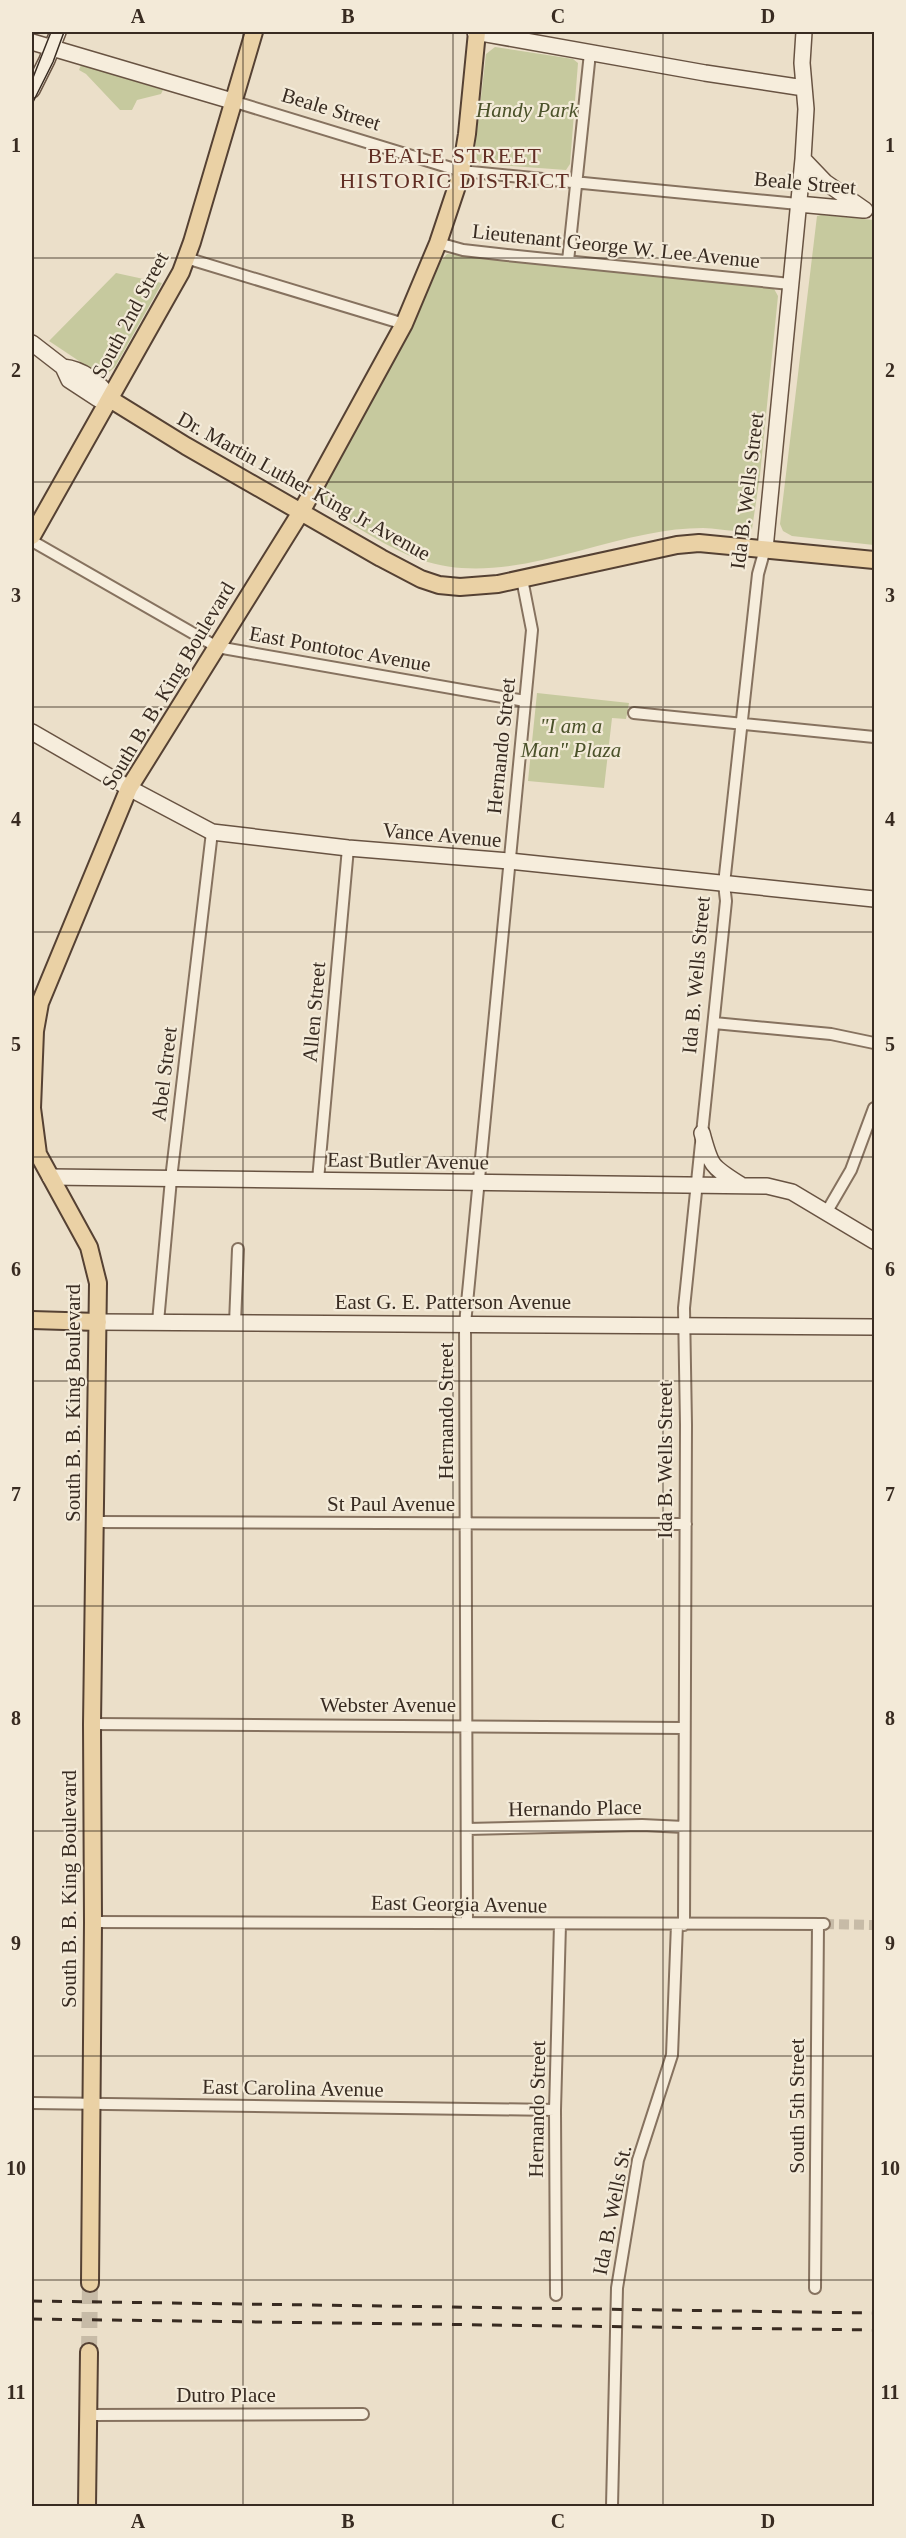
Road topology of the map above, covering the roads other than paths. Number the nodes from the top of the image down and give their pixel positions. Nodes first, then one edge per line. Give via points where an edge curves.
1 (58, 32) edge
2 (254, 32) edge
3 (476, 32) edge
4 (804, 32) edge
5 (32, 42) edge
6 (52, 48) junction
7 (590, 52) junction
8 (804, 88) junction
9 (32, 90) edge
10 (232, 101) junction
11 (803, 159) junction
12 (461, 171) junction
13 (576, 181) junction
14 (798, 204) junction
15 (870, 210) edge
16 (438, 243) junction
17 (186, 258) junction
18 (568, 261) junction
19 (790, 284) junction
20 (404, 324) junction
21 (32, 343) edge
22 (110, 399) junction
23 (301, 512) junction
24 (32, 536) edge
25 (32, 541) edge
26 (765, 549) junction
27 (874, 560) edge
28 (522, 579) junction
29 (217, 647) junction
30 (525, 701) junction
31 (634, 713) dead end
32 (741, 723) junction
33 (32, 732) edge
34 (874, 737) edge
35 (129, 788) junction
36 (212, 832) junction
37 (348, 848) junction
38 (509, 861) junction
39 (724, 884) junction
40 (874, 899) edge
41 (714, 1023) junction
42 (874, 1043) edge
43 (32, 1108) edge
44 (874, 1108) edge
45 (702, 1133) junction
46 (50, 1177) junction
47 (171, 1179) junction
48 (318, 1180) junction
49 (479, 1182) junction
50 (696, 1185) junction
51 (741, 1185) junction
52 (826, 1213) junction
53 (874, 1241) edge
54 (238, 1249) dead end
55 (32, 1320) edge
56 (98, 1322) junction
57 (158, 1322) junction
58 (235, 1323) junction
59 (465, 1324) junction
60 (685, 1326) junction
61 (874, 1327) edge
62 (96, 1522) junction
63 (465, 1524) junction
64 (686, 1524) junction
65 (92, 1724) junction
66 (468, 1725) junction
67 (683, 1728) junction
68 (684, 1827) junction
69 (466, 1829) junction
70 (93, 1922) junction
71 (467, 1922) junction
72 (560, 1924) junction
73 (680, 1924) junction
74 (821, 1924) joint
75 (32, 2103) edge
76 (91, 2104) junction
77 (555, 2110) junction
78 (90, 2283) tunnel mouth
79 (815, 2288) dead end
80 (556, 2295) dead end
81 (89, 2352) tunnel mouth
82 (363, 2414) dead end
83 (89, 2415) junction
84 (87, 2506) edge
85 (612, 2506) edge

1 - 6 street
2 - 10 main road, South 2nd Street
3 - 7 street
3 - 12 main road, South B. B. King Boulevard
4 - 8 street, Ida B. Wells Street
5 - 6 street, Beale Street
6 - 9 street
6 - 10 street, Beale Street
7 - 8 street
7 - 13 street
8 - 11 street, Ida B. Wells Street
10 - 12 street, Beale Street
10 - 17 main road, South 2nd Street
11 - 14 street, Ida B. Wells Street
11 - 15 street via 831,187
12 - 13 street, Beale Street
12 - 16 main road, South B. B. King Boulevard
13 - 14 street, Beale Street
13 - 18 street
14 - 15 street, Beale Street
14 - 19 street, Ida B. Wells Street
16 - 18 street, Lieutenant George W. Lee Avenue via 463,250
16 - 20 main road, South B. B. King Boulevard
17 - 20 street
17 - 22 main road, South 2nd Street
18 - 19 street, Lieutenant George W. Lee Avenue
19 - 26 street, Ida B. Wells Street
20 - 23 main road, South B. B. King Boulevard
21 - 22 street, Dr. Martin Luther King Jr Avenue via 63,367 69,380 98,399
22 - 23 main road, Dr. Martin Luther King Jr Avenue
22 - 24 main road, South 2nd Street
23 - 28 main road, Dr. Martin Luther King Jr Avenue via 420,579 439,585 460,587
23 - 29 main road, South B. B. King Boulevard
25 - 29 street, East Pontotoc Avenue
26 - 27 main road, Dr. Martin Luther King Jr Avenue
26 - 28 main road, Dr. Martin Luther King Jr Avenue via 677,545
26 - 32 street, Ida B. Wells Street via 758,574
28 - 30 street, Hernando Street via 532,630
29 - 30 street, East Pontotoc Avenue
29 - 35 main road, South B. B. King Boulevard
30 - 38 street, Hernando Street
31 - 32 street
32 - 34 street
32 - 39 street, Ida B. Wells Street
33 - 35 street, Vance Avenue
35 - 36 street, Vance Avenue
35 - 43 main road, South B. B. King Boulevard via 40,1003
36 - 37 street, Vance Avenue
36 - 47 street, Abel Street
37 - 38 street, Vance Avenue
37 - 48 street, Allen Street
38 - 39 street, Vance Avenue
38 - 49 street, Hernando Street
39 - 40 street, Vance Avenue
39 - 41 street, Ida B. Wells Street via 726,902
41 - 42 street via 831,1034
41 - 45 street, Ida B. Wells Street
43 - 46 main road, South B. B. King Boulevard via 38,1154
44 - 52 street via 851,1170
45 - 50 street, Ida B. Wells Street
45 - 51 street via 715,1169
46 - 47 street, East Butler Avenue
46 - 56 main road, South B. B. King Boulevard via 89,1247 98,1283
47 - 48 street, East Butler Avenue
47 - 57 street, Abel Street
48 - 49 street, East Butler Avenue
49 - 50 street, East Butler Avenue
49 - 59 street, Hernando Street
50 - 51 street, East Butler Avenue
50 - 60 street, Ida B. Wells Street
51 - 52 street, East Butler Avenue via 792,1192
52 - 53 street, East Butler Avenue
54 - 58 street
55 - 56 main road, East G. E. Patterson Avenue
56 - 57 street, East G. E. Patterson Avenue
56 - 62 main road, South B. B. King Boulevard
57 - 58 street, East G. E. Patterson Avenue
58 - 59 street, East G. E. Patterson Avenue
59 - 60 street, East G. E. Patterson Avenue
59 - 63 street, Hernando Street
60 - 61 street, East G. E. Patterson Avenue
60 - 64 street, Ida B. Wells Street
62 - 63 street, St Paul Avenue
62 - 65 main road, South B. B. King Boulevard
63 - 64 street, St Paul Avenue
63 - 66 street, Hernando Street
64 - 67 street, Ida B. Wells Street
65 - 66 street, Webster Avenue
65 - 70 main road, South B. B. King Boulevard
66 - 67 street, Webster Avenue
66 - 69 street, Hernando Street
67 - 68 street, Ida B. Wells Street
68 - 69 street, Hernando Place
68 - 73 street, Ida B. Wells Street
69 - 71 street, Hernando Street
70 - 71 street, East Georgia Avenue
70 - 76 main road, South B. B. King Boulevard
71 - 72 street, East Georgia Avenue
72 - 73 street, East Georgia Avenue
72 - 77 street, Hernando Street
73 - 74 street, East Georgia Avenue
73 - 85 street, Ida B. Wells St. via 672,2055 638,2160 617,2288
74 - 79 street, South 5th Street
75 - 76 street, East Carolina Avenue
76 - 77 street, East Carolina Avenue
76 - 78 main road, South B. B. King Boulevard
77 - 80 street, Hernando Street
81 - 83 main road
82 - 83 street, Dutro Place
83 - 84 main road

